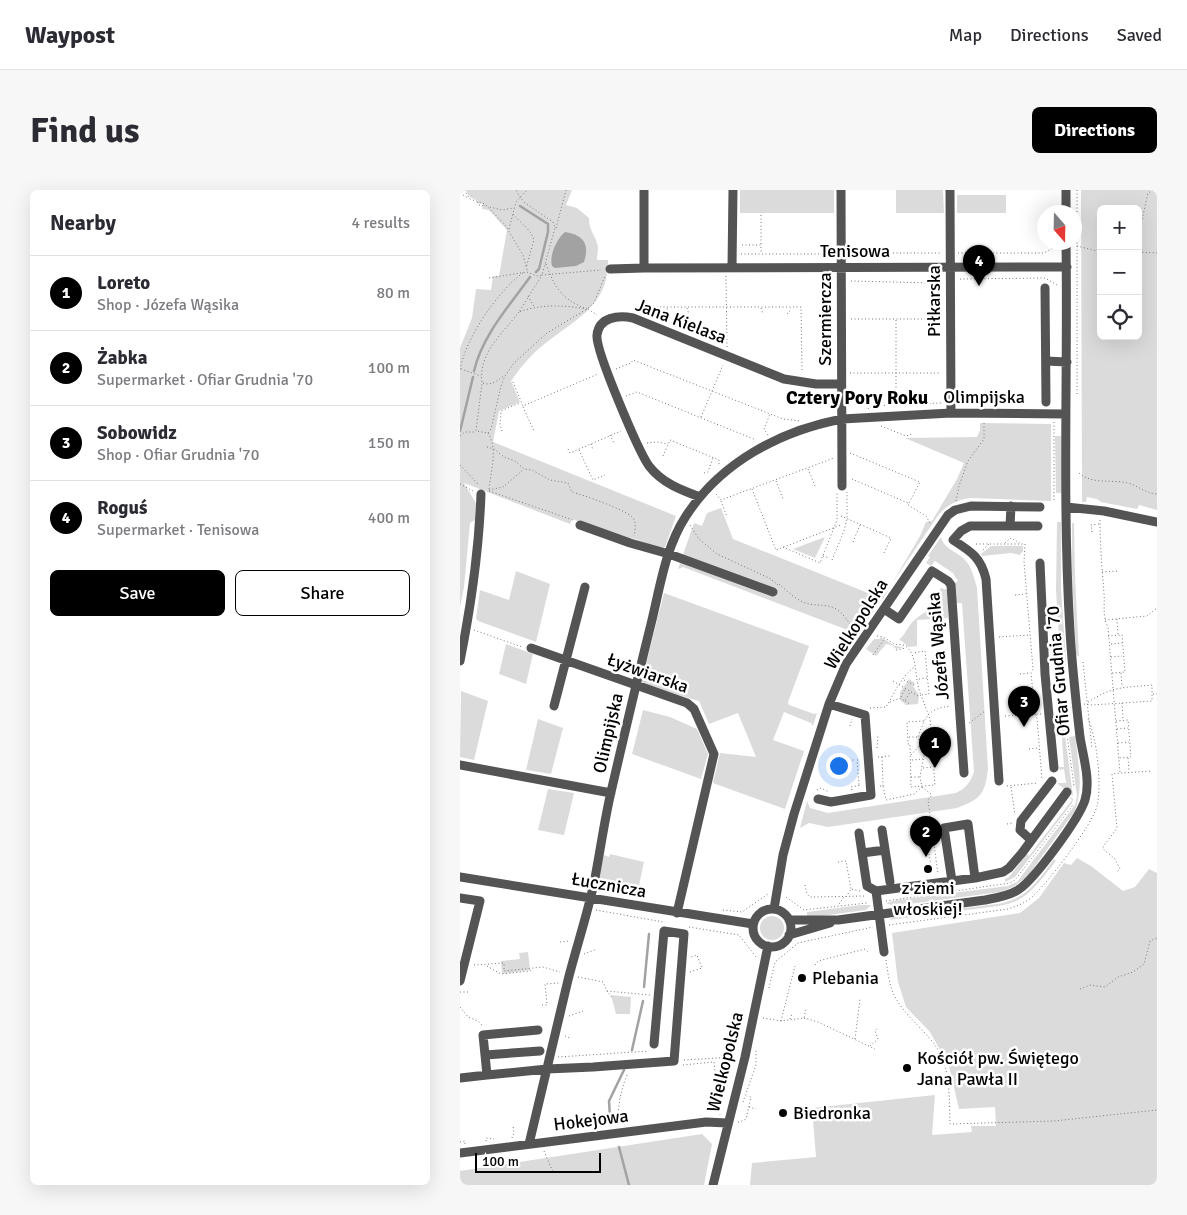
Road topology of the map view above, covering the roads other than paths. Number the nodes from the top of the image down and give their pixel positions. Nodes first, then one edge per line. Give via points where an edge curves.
1 (644, 190) edge
2 (732, 190) edge
3 (841, 190) edge
4 (950, 190) edge
5 (1066, 190) edge
6 (1066, 205) edge
7 (1066, 250) edge
8 (732, 267) junction
9 (841, 267) junction
10 (951, 267) junction
11 (1066, 267) junction
12 (644, 268) junction
13 (610, 269) dead end
14 (1045, 288) dead end
15 (1046, 361) junction
16 (1066, 362) junction
17 (845, 381) junction
18 (1046, 402) dead end
19 (951, 413) junction
20 (1066, 414) junction
21 (842, 419) junction
22 (842, 482) road end
23 (484, 492) road end
24 (700, 498) junction
25 (1011, 506) junction
26 (1040, 507) dead end
27 (1066, 508) junction
28 (1157, 522) edge
29 (580, 525) road end
30 (1010, 526) junction
31 (1038, 526) dead end
32 (669, 554) junction
33 (1040, 563) dead end
34 (585, 587) dead end
35 (776, 588) road end
36 (884, 609) junction
37 (531, 648) road end
38 (566, 660) junction
39 (460, 661) edge
40 (635, 685) junction
41 (829, 704) junction
42 (554, 706) dead end
43 (460, 765) edge
44 (1054, 768) dead end
45 (964, 772) dead end
46 (1052, 781) dead end
47 (1002, 784) road end
48 (1067, 792) dead end
49 (611, 794) junction
50 (818, 794) road end
51 (882, 830) dead end
52 (859, 833) dead end
53 (1031, 840) junction
54 (885, 850) junction
55 (862, 853) junction
56 (460, 877) edge
57 (976, 878) junction
58 (950, 881) junction
59 (890, 882) dead end
60 (876, 891) junction
61 (460, 898) edge
62 (591, 898) junction
63 (774, 909) junction
64 (677, 913) junction
65 (879, 914) junction
66 (789, 920) junction
67 (838, 920) junction
68 (754, 924) junction
69 (789, 935) junction
70 (768, 946) junction
71 (884, 952) dead end
72 (461, 974) edge
73 (538, 1030) dead end
74 (654, 1047) road end
75 (540, 1051) dead end
76 (485, 1055) junction
77 (547, 1069) junction
78 (487, 1075) junction
79 (460, 1078) edge
80 (731, 1122) junction
81 (529, 1144) junction
82 (460, 1153) edge
83 (713, 1185) edge

1 - 12 street
2 - 8 street
3 - 9 street, Szermiercza
4 - 10 street, Piłkarska
5 - 6 street
7 - 11 street, Ofiar Grudnia '70
8 - 9 street, Tenisowa
8 - 12 street, Tenisowa
9 - 10 street, Tenisowa
9 - 17 street, Szermiercza
10 - 11 street, Tenisowa
10 - 19 street, Piłkarska
11 - 16 street, Ofiar Grudnia '70
12 - 13 street, Tenisowa
14 - 15 street
15 - 16 street
15 - 18 street
16 - 20 street, Ofiar Grudnia '70
17 - 21 street, Szermiercza
17 - 24 street, Jana Kielasa via 809,383 784,379 633,318 622,316 604,322 596,337 606,372 649,466 668,483
19 - 20 street, Olimpijska
19 - 21 street, Olimpijska
20 - 27 street, Ofiar Grudnia '70
21 - 22 street
21 - 24 street, Olimpijska via 771,442 723,472
23 - 39 street
24 - 32 street, Olimpijska via 677,530
25 - 26 street, Wielkopolska
25 - 30 street
25 - 36 street, Wielkopolska via 964,506 948,515
27 - 28 street via 1104,511
27 - 65 street, Ofiar Grudnia '70 via 1071,663 1086,781 1083,806 1031,880 1017,891 1000,898
29 - 32 street
30 - 31 street
30 - 47 street via 970,526 954,540 978,559 986,579
32 - 35 street
32 - 40 street, Olimpijska
33 - 44 street via 1045,674
34 - 38 street
36 - 41 street, Wielkopolska via 846,664
36 - 45 street, Józefa Wąsika via 898,619 932,571 948,581 952,590
37 - 38 street, Łyżwiarska
38 - 40 street, Łyżwiarska
38 - 42 street
40 - 49 street, Olimpijska
40 - 64 street, Łyżwiarska via 691,706 714,754
41 - 50 street via 865,715 871,795 830,802
41 - 63 street, Wielkopolska via 786,844
43 - 49 street
46 - 53 street via 1021,821 1020,830
48 - 53 street
49 - 62 street, Olimpijska
51 - 54 street
52 - 55 street
53 - 57 street via 1009,868
54 - 55 street
54 - 59 street
55 - 60 street via 867,886
56 - 62 street, Łucznicza
57 - 58 street
57 - 58 street via 968,824 944,828
58 - 60 street
60 - 65 street
61 - 72 street via 480,901
62 - 64 street, Łucznicza
62 - 77 street, Olimpijska
63 - 66 street via 781,911
63 - 68 street via 761,912
64 - 68 street, Łucznicza
65 - 67 street, Ofiar Grudnia '70
65 - 71 street
66 - 67 street, Ofiar Grudnia '70
66 - 69 street
67 - 69 street, Ofiar Grudnia '70
68 - 70 street via 756,938
69 - 70 street via 781,945
70 - 80 street, Wielkopolska
73 - 76 street via 483,1035
74 - 77 street via 664,932 684,934 676,1063
75 - 76 street
76 - 78 street
77 - 78 street
77 - 81 street, Olimpijska
78 - 79 street
80 - 81 street, Hokejowa via 706,1122
80 - 83 street, Wielkopolska
81 - 82 street, Hokejowa

